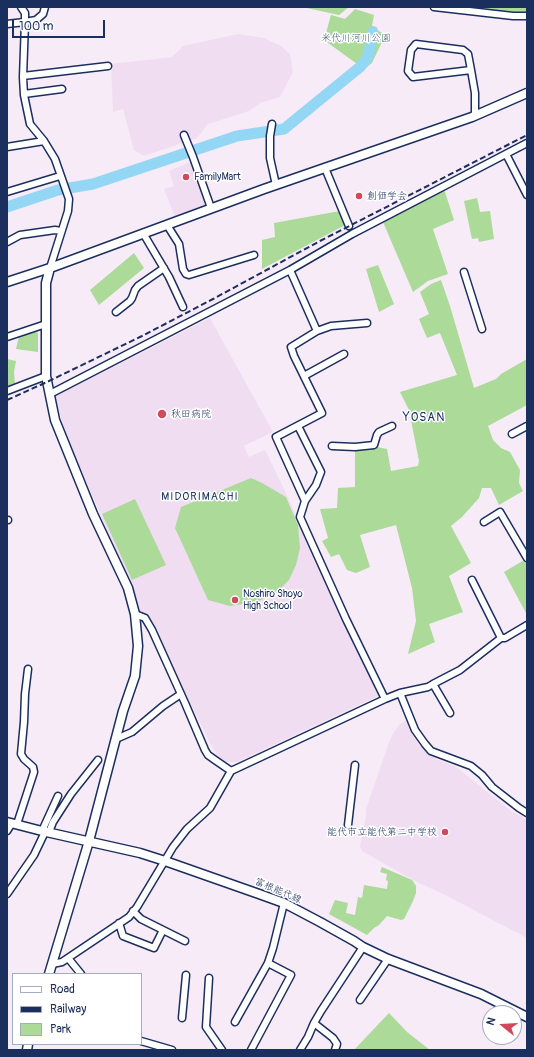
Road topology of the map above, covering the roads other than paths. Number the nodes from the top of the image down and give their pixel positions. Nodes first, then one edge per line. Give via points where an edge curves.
1 (22, 7) edge
2 (45, 7) edge
3 (434, 7) edge
4 (527, 16) edge
5 (25, 22) junction
6 (7, 24) edge
7 (108, 66) dead end
8 (471, 70) junction
9 (23, 76) junction
10 (62, 89) dead end
11 (527, 93) edge
12 (24, 94) junction
13 (475, 116) junction
14 (272, 124) dead end
15 (184, 135) dead end
16 (44, 141) junction
17 (527, 143) edge
18 (7, 147) edge
19 (506, 154) junction
20 (325, 168) junction
21 (61, 178) junction
22 (276, 185) junction
23 (7, 192) edge
24 (527, 195) edge
25 (212, 208) junction
26 (167, 225) junction
27 (349, 226) dead end
28 (61, 231) junction
29 (143, 233) junction
30 (7, 242) edge
31 (254, 255) dead end
32 (50, 268) junction
33 (164, 268) junction
34 (290, 270) junction
35 (464, 272) dead end
36 (7, 282) edge
37 (183, 308) dead end
38 (116, 312) dead end
39 (367, 323) dead end
40 (46, 324) junction
41 (482, 329) dead end
42 (318, 331) junction
43 (7, 337) edge
44 (344, 354) dead end
45 (46, 376) junction
46 (304, 376) junction
47 (7, 391) edge
48 (50, 394) junction
49 (298, 426) junction
50 (392, 426) dead end
51 (527, 426) edge
52 (512, 434) dead end
53 (332, 446) dead end
54 (305, 501) junction
55 (484, 522) dead end
56 (527, 558) edge
57 (472, 580) dead end
58 (135, 614) junction
59 (527, 625) edge
60 (500, 638) junction
61 (28, 669) dead end
62 (433, 684) junction
63 (400, 693) junction
64 (181, 694) junction
65 (385, 699) junction
66 (450, 713) dead end
67 (116, 739) junction
68 (98, 760) dead end
69 (355, 764) dead end
70 (230, 771) junction
71 (58, 796) dead end
72 (527, 813) edge
73 (12, 823) edge
74 (348, 825) dead end
75 (7, 831) edge
76 (45, 832) junction
77 (89, 841) junction
78 (165, 861) junction
79 (7, 894) edge
80 (284, 903) junction
81 (133, 911) junction
82 (119, 923) junction
83 (163, 930) junction
84 (185, 941) dead end
85 (363, 947) junction
86 (68, 958) junction
87 (388, 959) junction
88 (268, 963) junction
89 (52, 964) junction
90 (49, 973) edge
91 (80, 973) edge
92 (186, 976) dead end
93 (209, 978) dead end
94 (360, 1000) dead end
95 (527, 1016) edge
96 (182, 1018) dead end
97 (234, 1022) dead end
98 (314, 1023) junction
99 (142, 1041) edge
100 (172, 1050) edge
101 (222, 1050) edge
102 (251, 1050) edge
103 (300, 1050) edge
104 (335, 1050) edge

1 - 5 street
2 - 5 street via 43,14 36,20
3 - 4 street
5 - 6 street
5 - 9 street
7 - 9 street
8 - 8 street via 468,54 464,50 416,44 411,50 408,71 413,77
8 - 13 street
9 - 12 street
10 - 12 street
11 - 13 street
12 - 16 street via 30,124
13 - 20 street
14 - 22 street via 270,158
15 - 25 street
16 - 18 street
16 - 21 street
17 - 19 street
19 - 24 street
19 - 34 street via 352,234
20 - 22 street
20 - 27 street
21 - 23 street
21 - 28 street via 68,199 68,211
22 - 25 street
25 - 26 street
26 - 29 street
26 - 31 street via 179,244 186,274
28 - 30 street via 20,235
28 - 32 street
29 - 32 street
29 - 33 street
32 - 36 street
32 - 40 street via 46,283
33 - 37 street
33 - 38 street via 138,286 130,301
34 - 42 street
34 - 48 street
35 - 41 street
39 - 42 street via 331,326
40 - 43 street
40 - 45 street
42 - 46 street via 291,347
44 - 46 street
45 - 47 street
45 - 48 street
46 - 49 street via 322,413
48 - 58 street via 55,420 93,514 128,588
49 - 54 street via 321,472
49 - 54 street via 276,437
50 - 53 street via 379,432 374,445
51 - 52 street
54 - 65 street via 300,517
55 - 56 street via 500,512
57 - 60 street
58 - 64 street via 145,618 152,630
58 - 67 street via 138,646 135,676
59 - 60 street via 505,638
60 - 62 street via 460,670
61 - 73 street via 21,754 33,767 34,772
62 - 63 street
62 - 66 street
63 - 65 street
63 - 72 street via 415,730 431,750 471,766 492,787
64 - 67 street via 132,732
64 - 70 street via 208,755
65 - 70 street
67 - 77 street
68 - 76 street
69 - 74 street
70 - 78 street via 210,808 187,830
71 - 76 street
73 - 75 street
73 - 76 street, 富根能代線
76 - 77 street, 富根能代線
76 - 79 street via 34,855
77 - 78 street, 富根能代線
77 - 89 street
78 - 80 street, 富根能代線
78 - 81 street
80 - 85 street, 富根能代線
80 - 88 street
81 - 82 street
81 - 83 street
82 - 83 street via 124,936 154,948
82 - 86 street
83 - 84 street
85 - 87 street, 富根能代線
85 - 98 street
86 - 89 street
86 - 91 street
87 - 94 street
87 - 95 street, 富根能代線 via 481,994
88 - 97 street
88 - 102 street via 291,975
89 - 90 street
92 - 96 street
93 - 101 street via 206,1027
98 - 103 street
98 - 104 street via 338,1044
99 - 100 street

